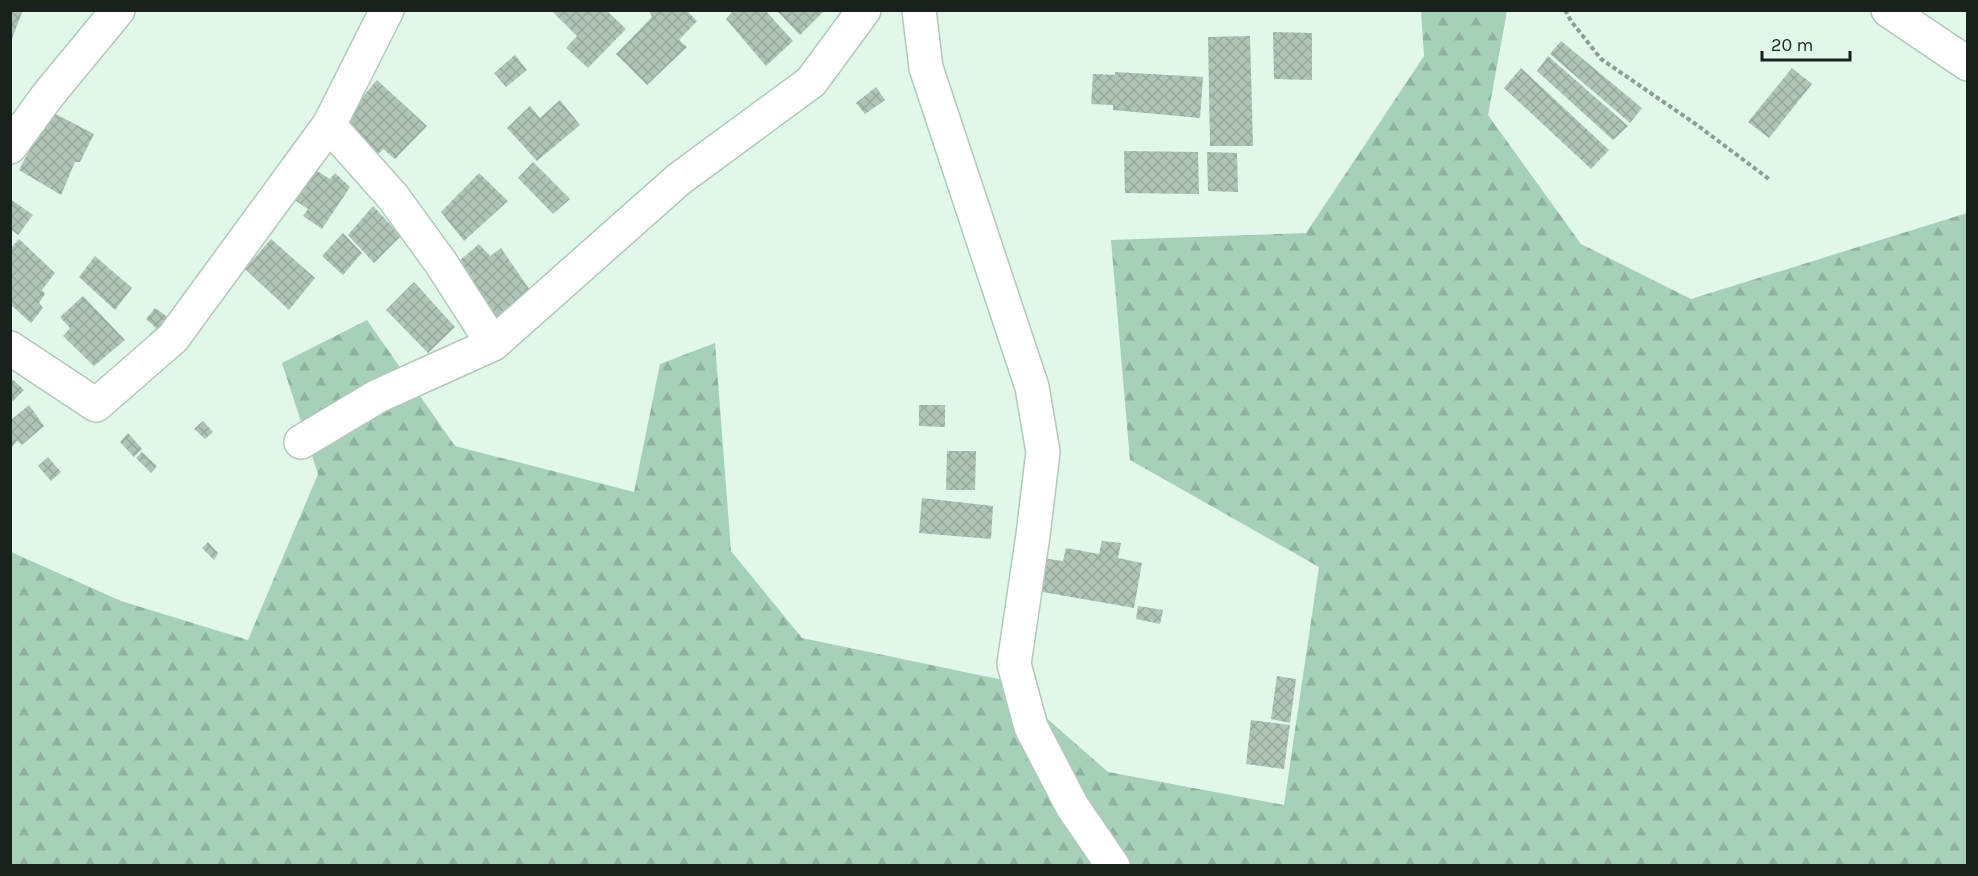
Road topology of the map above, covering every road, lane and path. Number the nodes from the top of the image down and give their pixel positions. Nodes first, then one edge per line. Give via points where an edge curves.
1 (118, 10) edge
2 (387, 10) edge
3 (864, 10) edge
4 (919, 10) edge
5 (1564, 10) edge
6 (1888, 10) edge
7 (1968, 64) edge
8 (329, 125) junction
9 (10, 147) edge
10 (1769, 179) dead end
11 (493, 344) junction
12 (10, 348) edge
13 (302, 442) dead end
14 (1113, 866) edge

1 - 9 street
2 - 8 street
3 - 11 street via 811,82 679,179
4 - 14 street via 926,68 1032,387 1043,452 1014,664 1031,727 1072,806
5 - 10 path via 1601,59
6 - 7 street
8 - 11 street via 393,197
8 - 12 street via 172,339 96,405
11 - 13 street via 378,396

